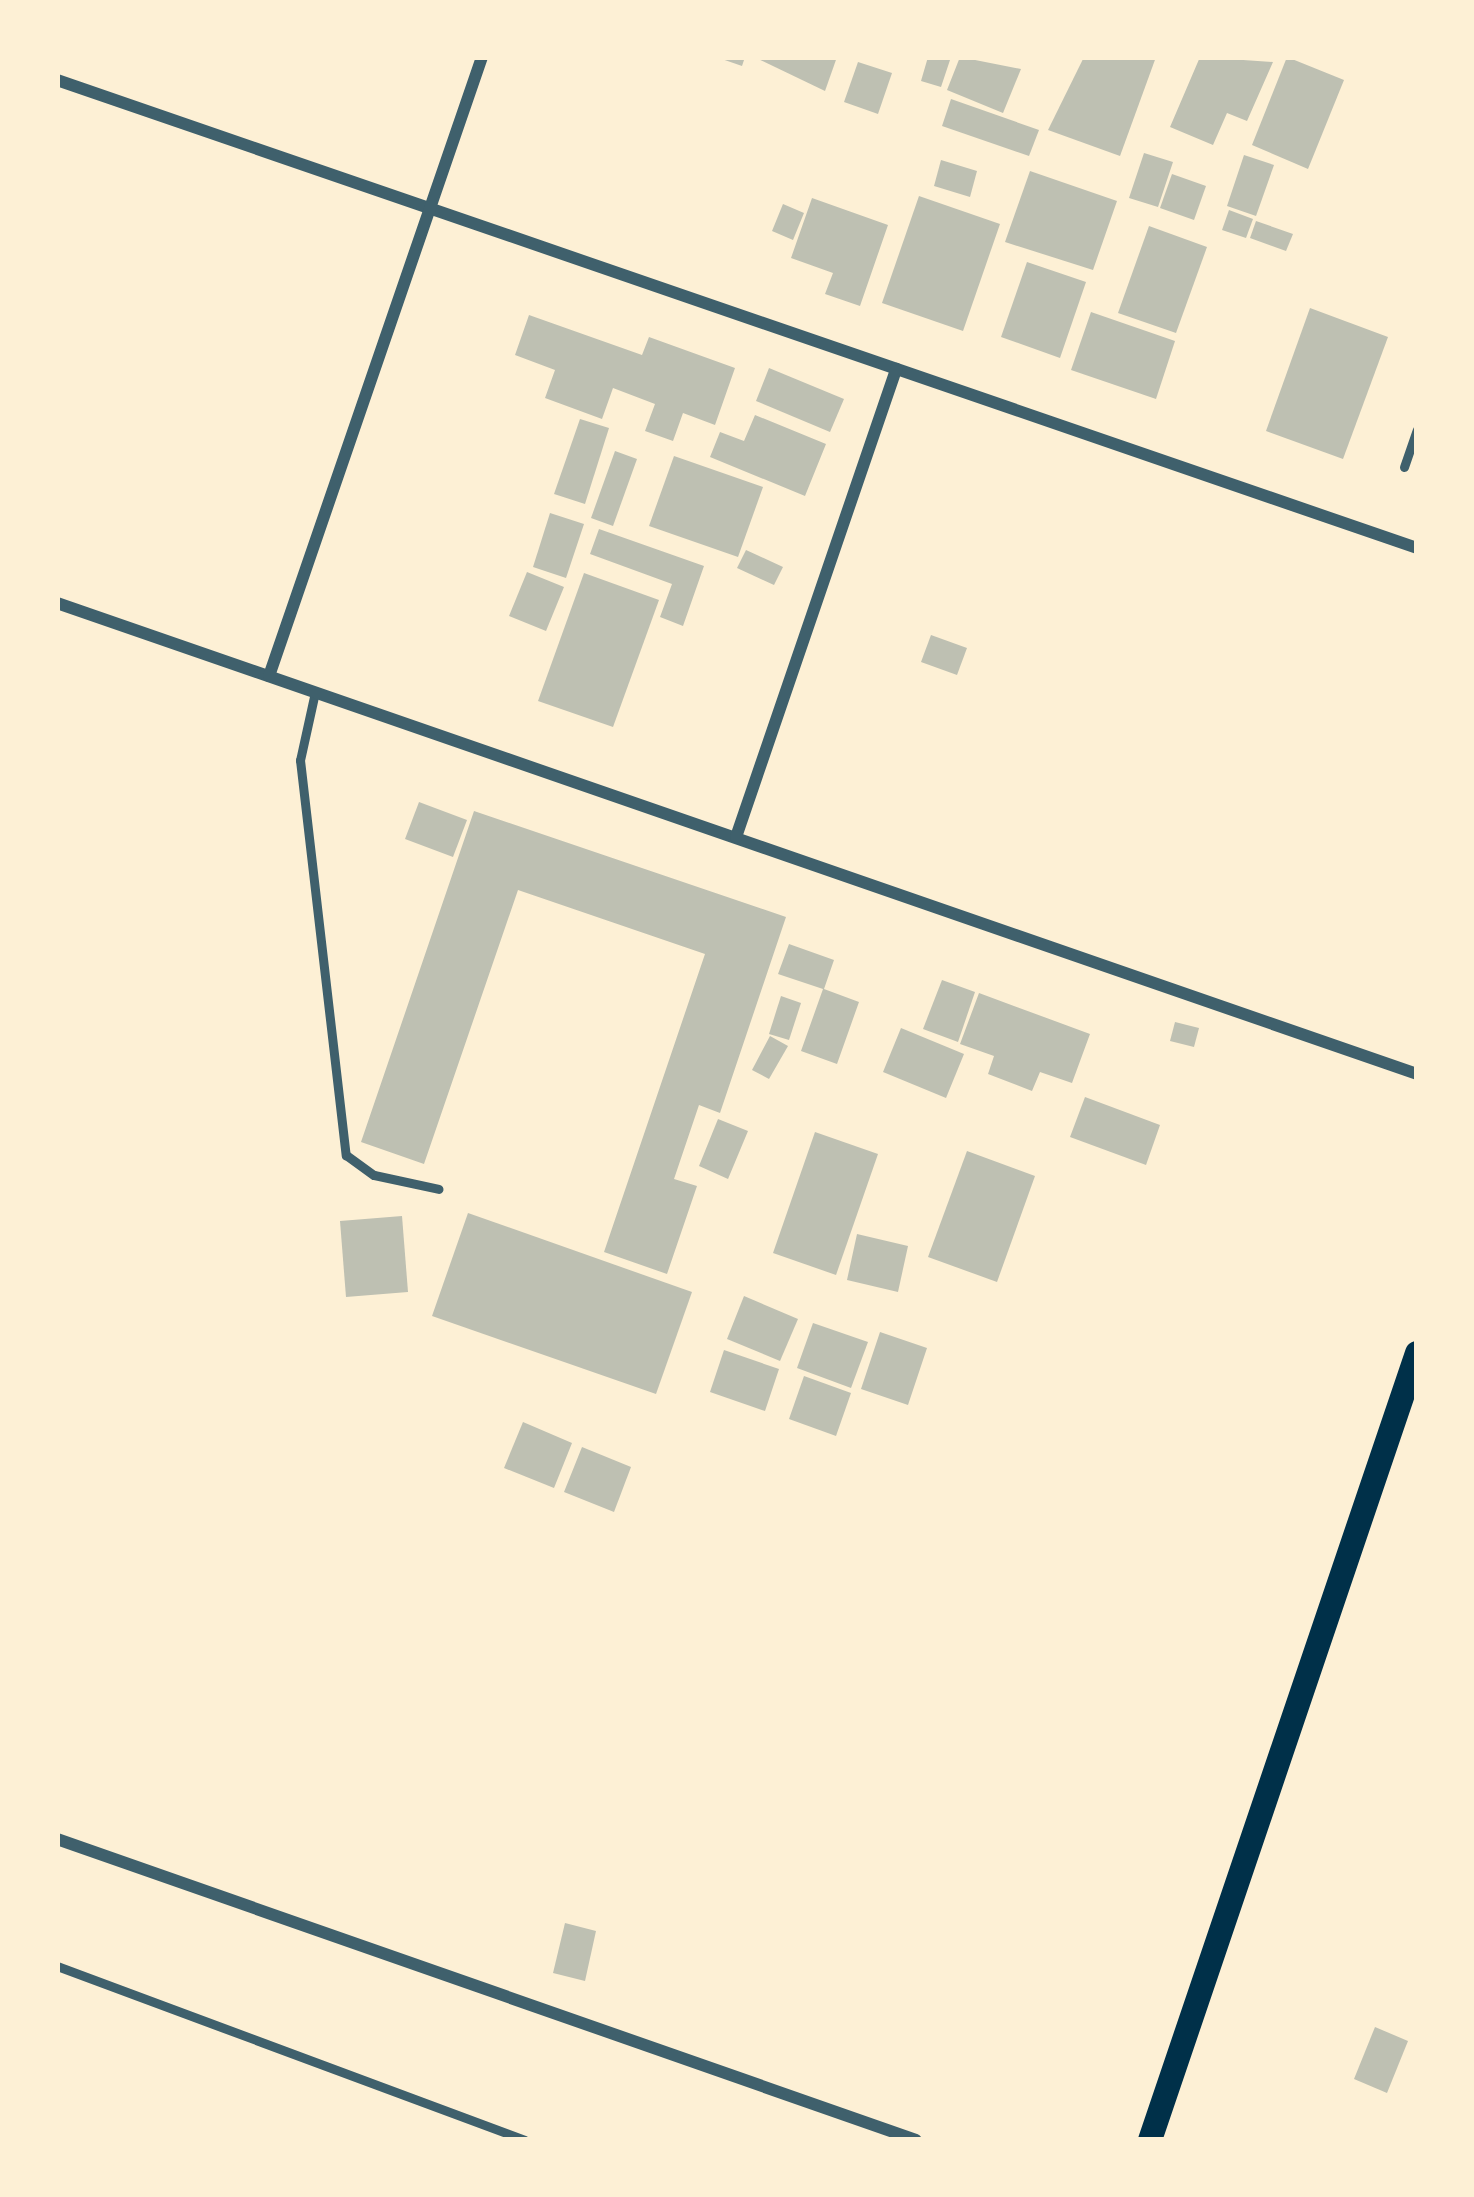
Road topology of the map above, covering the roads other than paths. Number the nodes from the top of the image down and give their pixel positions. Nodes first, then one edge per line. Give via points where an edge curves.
1 (482, 57) edge
2 (57, 80) edge
3 (430, 208) junction
4 (896, 369) junction
5 (1417, 430) edge
6 (1404, 467) dead end
7 (1417, 548) edge
8 (57, 603) edge
9 (269, 676) junction
10 (315, 692) junction
11 (736, 838) junction
12 (1417, 1074) edge
13 (439, 1189) dead end
14 (1417, 1353) edge
15 (57, 1839) edge
16 (57, 1966) edge
17 (525, 2140) edge
18 (916, 2140) edge
19 (1150, 2140) edge

1 - 3 street
2 - 3 street
3 - 4 street
3 - 9 street
4 - 7 street
4 - 11 street
5 - 6 lane
8 - 9 street
9 - 10 street
10 - 11 street
10 - 13 lane via 300,760 346,1155 374,1174
11 - 12 street
14 - 19 main road
15 - 18 street
16 - 17 lane

